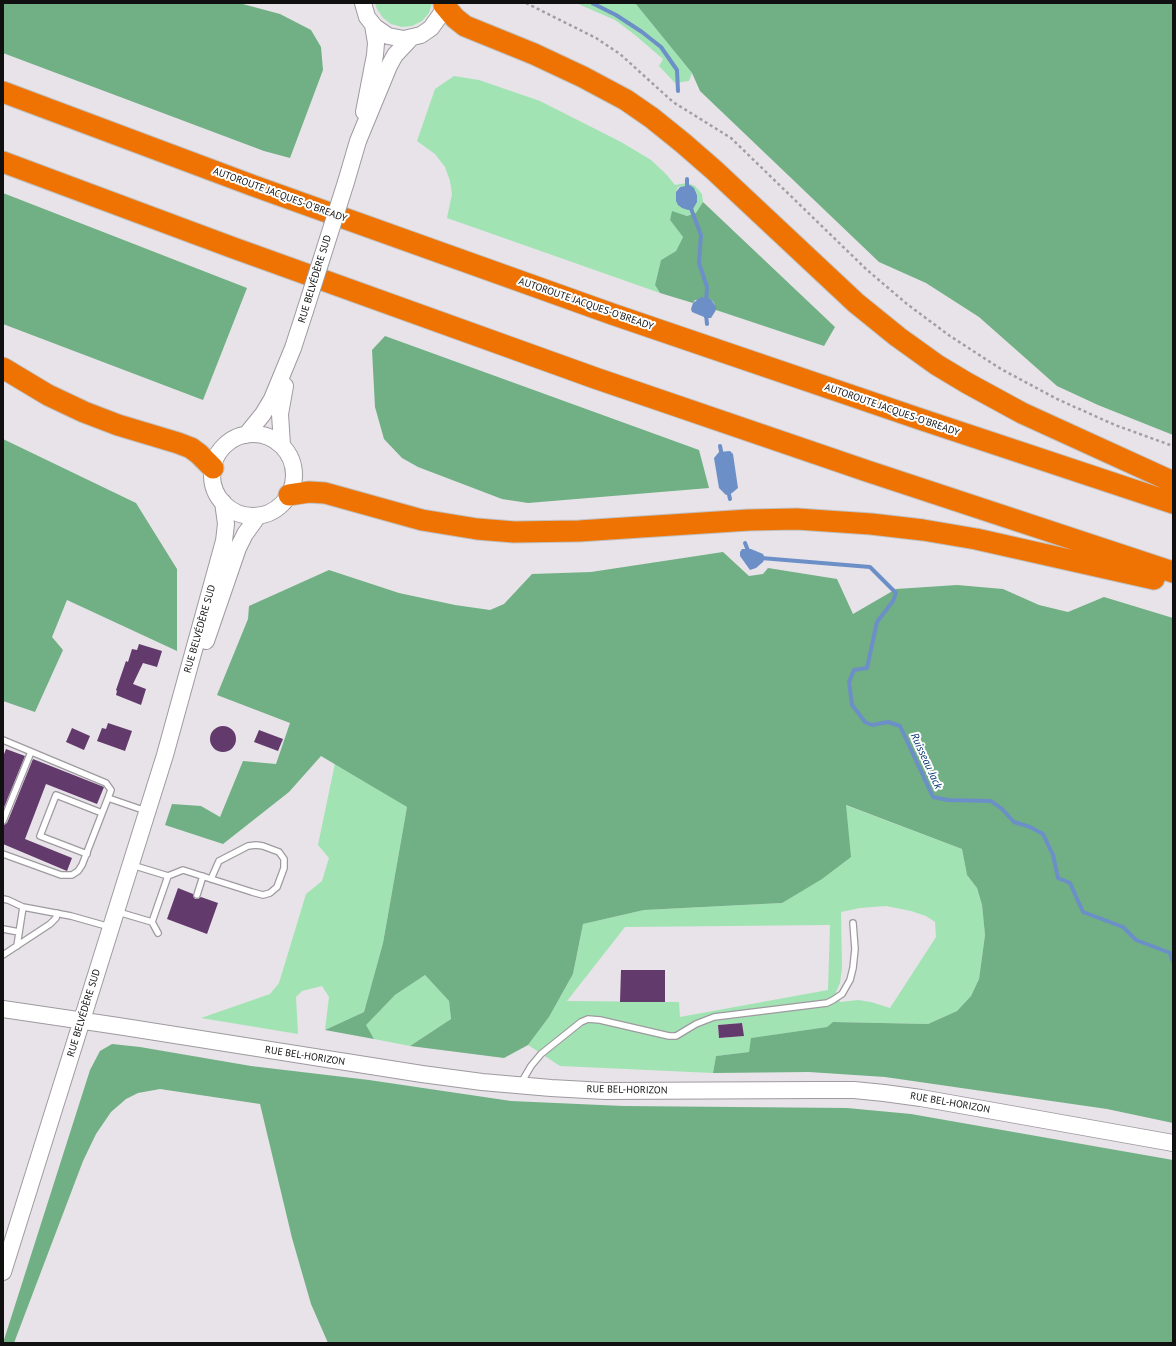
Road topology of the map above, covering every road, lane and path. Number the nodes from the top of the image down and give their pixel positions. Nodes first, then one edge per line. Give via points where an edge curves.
1 (363, 3) edge
2 (526, 3) edge
3 (444, 4) edge
4 (373, 25) junction
5 (411, 38) junction
6 (3, 92) edge
7 (358, 141) junction
8 (3, 162) edge
9 (294, 348) junction
10 (3, 368) edge
11 (246, 434) junction
12 (282, 445) junction
13 (1173, 446) edge
14 (213, 468) junction
15 (1173, 482) edge
16 (289, 495) junction
17 (223, 502) junction
18 (1173, 503) edge
19 (258, 516) junction
20 (1173, 572) edge
21 (1173, 583) edge
22 (3, 740) edge
23 (31, 752) junction
24 (165, 755) junction
25 (108, 798) junction
26 (147, 812) junction
27 (102, 813) junction
28 (3, 822) edge
29 (3, 854) edge
30 (87, 854) junction
31 (131, 865) junction
32 (168, 876) junction
33 (203, 876) junction
34 (211, 879) junction
35 (197, 895) dead end
36 (3, 899) edge
37 (23, 907) junction
38 (116, 911) junction
39 (57, 913) junction
40 (152, 922) junction
41 (853, 923) dead end
42 (111, 927) junction
43 (3, 929) edge
44 (19, 932) junction
45 (158, 933) dead end
46 (17, 946) junction
47 (3, 956) edge
48 (3, 1009) edge
49 (81, 1021) junction
50 (520, 1085) junction
51 (1173, 1143) edge
52 (3, 1272) edge

1 - 4 street via 365,13
2 - 13 path via 596,38 620,54 673,102 731,138 866,269 950,336 1001,369 1057,399 1115,425
3 - 5 street via 441,14 431,28
3 - 15 highway via 465,26 584,77 652,118 706,162 856,303 938,365 1029,416
4 - 5 street via 392,37
4 - 7 street, RUE BELVÉDÈRE SUD via 375,55
5 - 7 street, RUE BELVÉDÈRE SUD via 395,55 389,66
6 - 18 highway, AUTOROUTE JACQUES-O'BREADY via 254,186 605,311
7 - 9 street, RUE BELVÉDÈRE SUD, bridge
8 - 20 highway via 595,378
9 - 11 street, RUE BELVÉDÈRE SUD via 268,406
9 - 12 street, RUE BELVÉDÈRE SUD via 280,410
10 - 14 highway via 48,395 84,412 191,448
11 - 12 street via 265,436
11 - 14 street via 233,439 222,448
12 - 16 street via 290,457 294,471 294,481
14 - 17 street via 214,486
16 - 19 street via 276,509
16 - 21 highway via 325,493 430,521 514,532 598,530 749,520 797,519 871,524 983,540
17 - 19 street via 239,513
17 - 24 street, RUE BELVÉDÈRE SUD via 226,531 222,549
19 - 24 street, RUE BELVÉDÈRE SUD via 236,553
22 - 23 lane
23 - 25 lane via 106,783 111,790
23 - 28 lane
24 - 26 street, RUE BELVÉDÈRE SUD
25 - 26 lane
25 - 27 lane
26 - 31 street, RUE BELVÉDÈRE SUD
27 - 30 lane
27 - 30 lane via 56,795 40,836
29 - 30 lane via 65,876 78,871
31 - 32 lane
31 - 38 street, RUE BELVÉDÈRE SUD
32 - 33 lane via 183,870
32 - 40 lane
33 - 34 lane
33 - 35 lane
34 - 34 lane via 257,894 266,894 277,887 284,868 284,859 279,852 263,846 248,846 220,861
36 - 37 lane
37 - 39 lane
37 - 44 lane
38 - 40 lane
38 - 42 street, RUE BELVÉDÈRE SUD
39 - 42 lane
39 - 46 lane via 50,924
40 - 45 lane
41 - 50 lane via 856,949 853,968 842,994 834,1000 714,1017 676,1036 588,1019 541,1054
42 - 49 street, RUE BELVÉDÈRE SUD
43 - 44 lane
44 - 46 lane
46 - 47 lane
48 - 49 street, RUE BEL-HORIZON
49 - 50 street, RUE BEL-HORIZON via 422,1074
49 - 52 street, RUE BELVÉDÈRE SUD
50 - 51 street, RUE BEL-HORIZON via 605,1091 816,1090 884,1093

